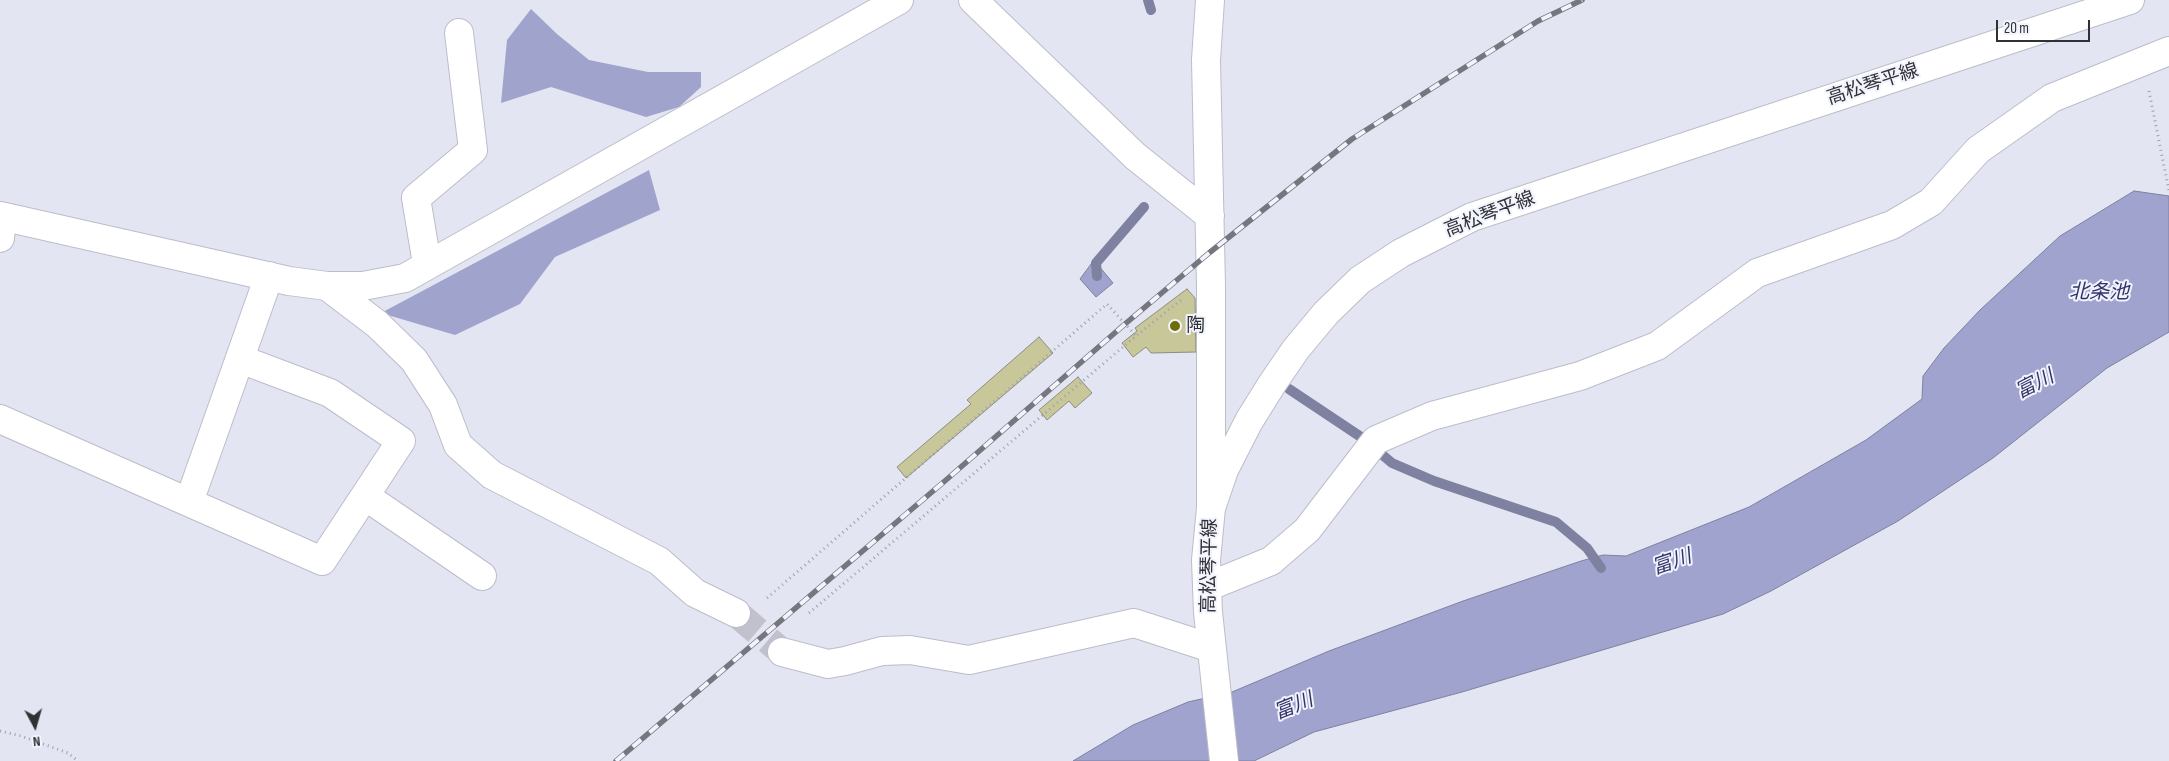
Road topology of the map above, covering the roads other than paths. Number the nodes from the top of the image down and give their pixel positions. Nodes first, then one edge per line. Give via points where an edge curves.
1 (899, 0) edge
2 (973, 0) edge
3 (1210, 0) edge
4 (2130, 0) edge
5 (459, 33) dead end
6 (2169, 51) edge
7 (1210, 216) junction
8 (1, 224) edge
9 (427, 264) junction
10 (269, 276) junction
11 (327, 286) junction
12 (240, 359) junction
13 (0, 419) edge
14 (366, 496) junction
15 (189, 502) junction
16 (1210, 508) junction
17 (482, 576) dead end
18 (1207, 587) junction
19 (736, 613) tunnel mouth
20 (1211, 648) junction
21 (782, 652) tunnel mouth
22 (1224, 761) edge

1 - 9 street
2 - 7 street via 1135,156
3 - 7 street via 1206,60
4 - 16 street, 高松琴平線 via 1472,217 1401,253 1360,280 1296,349 1249,421 1224,470
5 - 9 street via 473,150 416,198
6 - 18 street via 2052,98 1978,150 1931,202 1892,225 1757,272 1657,346 1580,376 1432,416 1372,445 1307,530 1271,561
7 - 16 street
8 - 10 street
9 - 11 street via 405,278 363,286
10 - 11 street
10 - 12 street
11 - 19 street via 377,324 414,360 443,405 458,445 492,474 659,561 695,593
12 - 14 street via 330,393 401,441
12 - 15 street
13 - 15 street
14 - 15 street via 322,561
14 - 17 street
16 - 18 street, 高松琴平線
18 - 20 street, 高松琴平線
20 - 21 street via 1134,623 969,660 910,650 882,651 828,664
20 - 22 street, 高松琴平線

